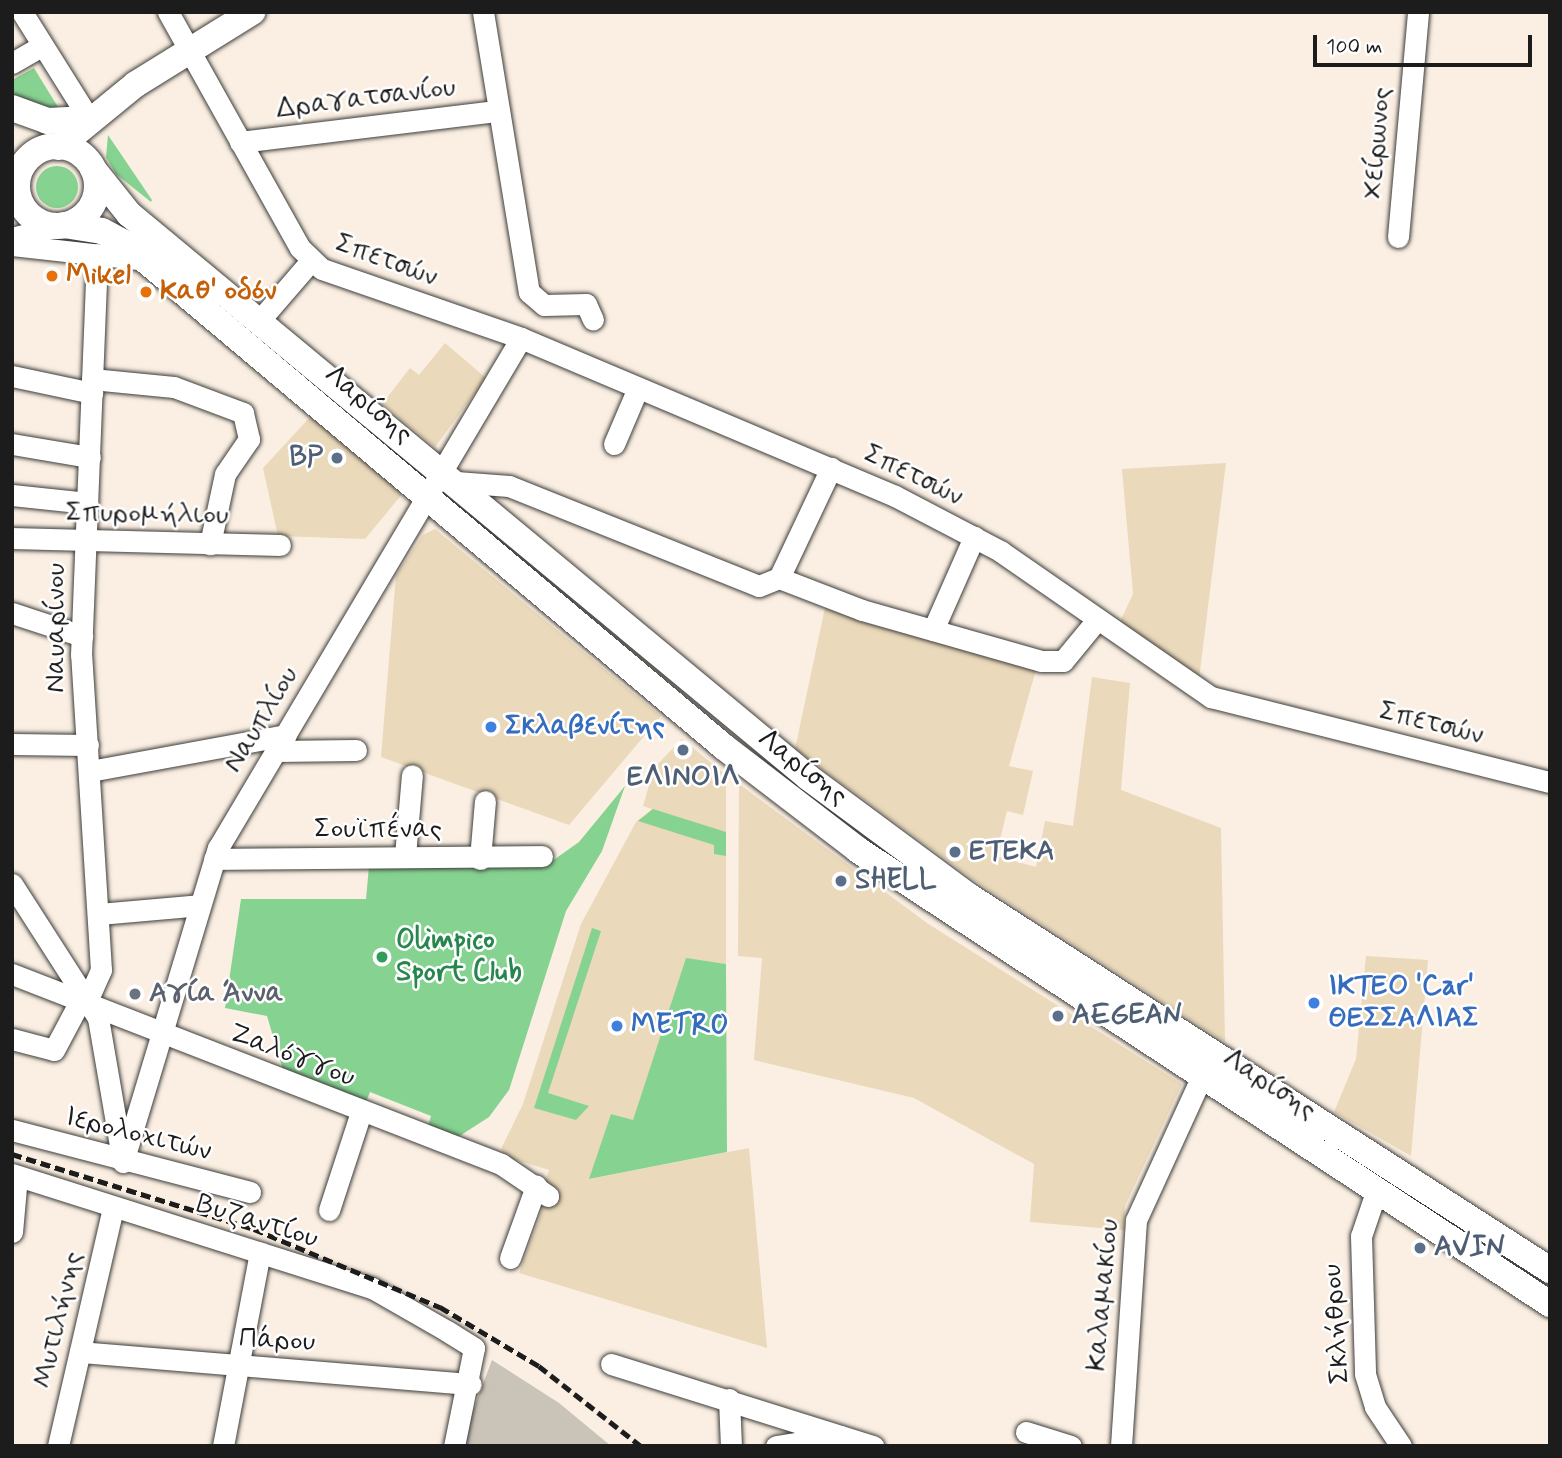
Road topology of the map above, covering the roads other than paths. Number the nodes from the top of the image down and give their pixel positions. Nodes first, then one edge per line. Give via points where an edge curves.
1 (23, 12) edge
2 (169, 12) edge
3 (252, 12) edge
4 (483, 12) edge
5 (1418, 12) edge
6 (42, 46) junction
7 (189, 50) junction
8 (12, 63) edge
9 (12, 108) edge
10 (498, 111) junction
11 (97, 113) junction
12 (12, 118) edge
13 (240, 142) junction
14 (57, 147) junction
15 (92, 166) junction
16 (15, 181) edge
17 (61, 226) junction
18 (1398, 237) dead end
19 (12, 238) edge
20 (12, 245) edge
21 (97, 254) junction
22 (145, 260) junction
23 (310, 262) junction
24 (593, 320) dead end
25 (259, 321) junction
26 (522, 338) junction
27 (12, 376) edge
28 (92, 386) junction
29 (638, 388) junction
30 (12, 444) edge
31 (614, 444) dead end
32 (90, 457) junction
33 (831, 468) junction
34 (450, 477) junction
35 (12, 495) edge
36 (429, 497) junction
37 (88, 503) junction
38 (974, 537) junction
39 (12, 538) edge
40 (86, 542) junction
41 (210, 544) junction
42 (280, 545) dead end
43 (779, 578) junction
44 (12, 613) edge
45 (1096, 621) junction
46 (933, 630) junction
47 (82, 636) junction
48 (281, 743) junction
49 (12, 744) edge
50 (88, 745) junction
51 (356, 750) dead end
52 (90, 771) junction
53 (412, 775) dead end
54 (1550, 782) edge
55 (485, 801) dead end
56 (405, 856) junction
57 (542, 856) dead end
58 (214, 859) junction
59 (480, 859) junction
60 (12, 884) edge
61 (200, 905) junction
62 (98, 914) junction
63 (12, 974) edge
64 (87, 1004) junction
65 (163, 1037) junction
66 (12, 1039) edge
67 (1201, 1078) junction
68 (361, 1112) junction
69 (12, 1130) edge
70 (123, 1162) junction
71 (15, 1175) edge
72 (250, 1192) dead end
73 (1376, 1192) junction
74 (113, 1206) junction
75 (329, 1210) dead end
76 (12, 1232) edge
77 (260, 1252) junction
78 (510, 1258) dead end
79 (1550, 1270) edge
80 (1550, 1304) edge
81 (80, 1352) junction
82 (611, 1364) dead end
83 (237, 1367) junction
84 (471, 1384) junction
85 (729, 1399) junction
86 (1026, 1432) dead end
87 (847, 1435) junction
88 (58, 1446) edge
89 (223, 1446) edge
90 (454, 1446) edge
91 (731, 1446) edge
92 (776, 1446) edge
93 (873, 1446) edge
94 (1071, 1446) edge
95 (1121, 1446) edge
96 (1401, 1446) edge

1 - 6 street
2 - 7 street
3 - 7 main road
4 - 10 street
5 - 18 street, Χείρωνος
6 - 8 street
6 - 11 street
7 - 11 main road
7 - 13 street
9 - 11 main road via 47,121
10 - 13 street, Δραγατσανίου
10 - 24 street via 531,297 544,306 586,304
11 - 14 main road
11 - 15 main road
12 - 14 main road
13 - 23 street
14 - 15 main road
14 - 16 main road via 32,155
15 - 17 main road via 94,202
15 - 25 main road, Λαρίσης via 117,203
16 - 17 main road via 32,217
17 - 19 street
17 - 22 main road, Λαρίσης via 107,233
20 - 21 street
21 - 22 street
21 - 28 street, Ναυαρίνου
22 - 36 main road, Λαρίσης
23 - 25 street, Σπετσών
23 - 26 street, Σπετσών
25 - 34 main road, Λαρίσης
26 - 29 street, Σπετσών
26 - 34 street, Ναυπλίου
27 - 28 street
28 - 32 street, Ναυαρίνου
28 - 41 street via 162,385 234,406 245,416 249,439 225,474
29 - 31 street
29 - 33 street, Σπετσών
30 - 32 street
32 - 37 street, Ναυαρίνου
33 - 38 street, Σπετσών
33 - 43 street
34 - 36 street, Ναυπλίου
34 - 43 street via 509,486 741,583 767,586
34 - 79 main road, Λαρίσης via 809,778 970,897
35 - 37 street
36 - 48 street, Ναυπλίου
36 - 67 main road, Λαρίσης via 794,802 925,897
37 - 40 street, Ναυαρίνου
38 - 45 street, Σπετσών
38 - 46 street
39 - 40 street, Σπυρομήλιου
40 - 41 street, Σπυρομήλιου
40 - 47 street, Ναυαρίνου
41 - 42 street, Σπυρομήλιου
43 - 46 street
44 - 47 street
45 - 46 street via 1074,653 1053,662
45 - 54 street, Σπετσών via 1219,700
47 - 50 street, Ναυαρίνου
48 - 51 street
48 - 52 street
48 - 58 street, Ναυπλίου
49 - 50 street
50 - 52 street, Ναυαρίνου
52 - 62 street, Ναυαρίνου
53 - 56 street
55 - 59 street
56 - 58 street, Σουϊπένας
56 - 59 street, Σουϊπένας
57 - 59 street, Σουϊπένας
58 - 61 street, Ναυπλίου
60 - 64 street
61 - 62 street
61 - 65 street, Ναυπλίου
62 - 64 street, Ναυαρίνου via 100,980
63 - 64 street, Ζαλόγγου
64 - 65 street, Ζαλόγγου
64 - 66 street, Ναυαρίνου via 54,1051
64 - 70 street
65 - 68 street, Ζαλόγγου
65 - 70 street, Ναυπλίου
67 - 73 main road, Λαρίσης
67 - 95 street, Καλαμακίου via 1136,1220
68 - 75 street
68 - 78 street, Ζαλόγγου via 501,1164 542,1191
69 - 70 street, Ιερολοχιτών
70 - 72 street, Ιερολοχιτών
71 - 74 street, Βυζαντίου
71 - 76 street
73 - 80 main road, Λαρίσης
73 - 96 street, Σκλήθρου via 1361,1236 1365,1374 1374,1407
74 - 77 street, Βυζαντίου
74 - 81 street, Μυτιλήνης
77 - 83 street
77 - 84 street, Βυζαντίου via 383,1293 474,1348
81 - 83 street, Πάρου
81 - 88 street, Μυτιλήνης
82 - 85 street
83 - 84 street, Πάρου
83 - 89 street
84 - 90 street
85 - 87 street
85 - 91 street
86 - 94 street
87 - 92 street
87 - 93 street

